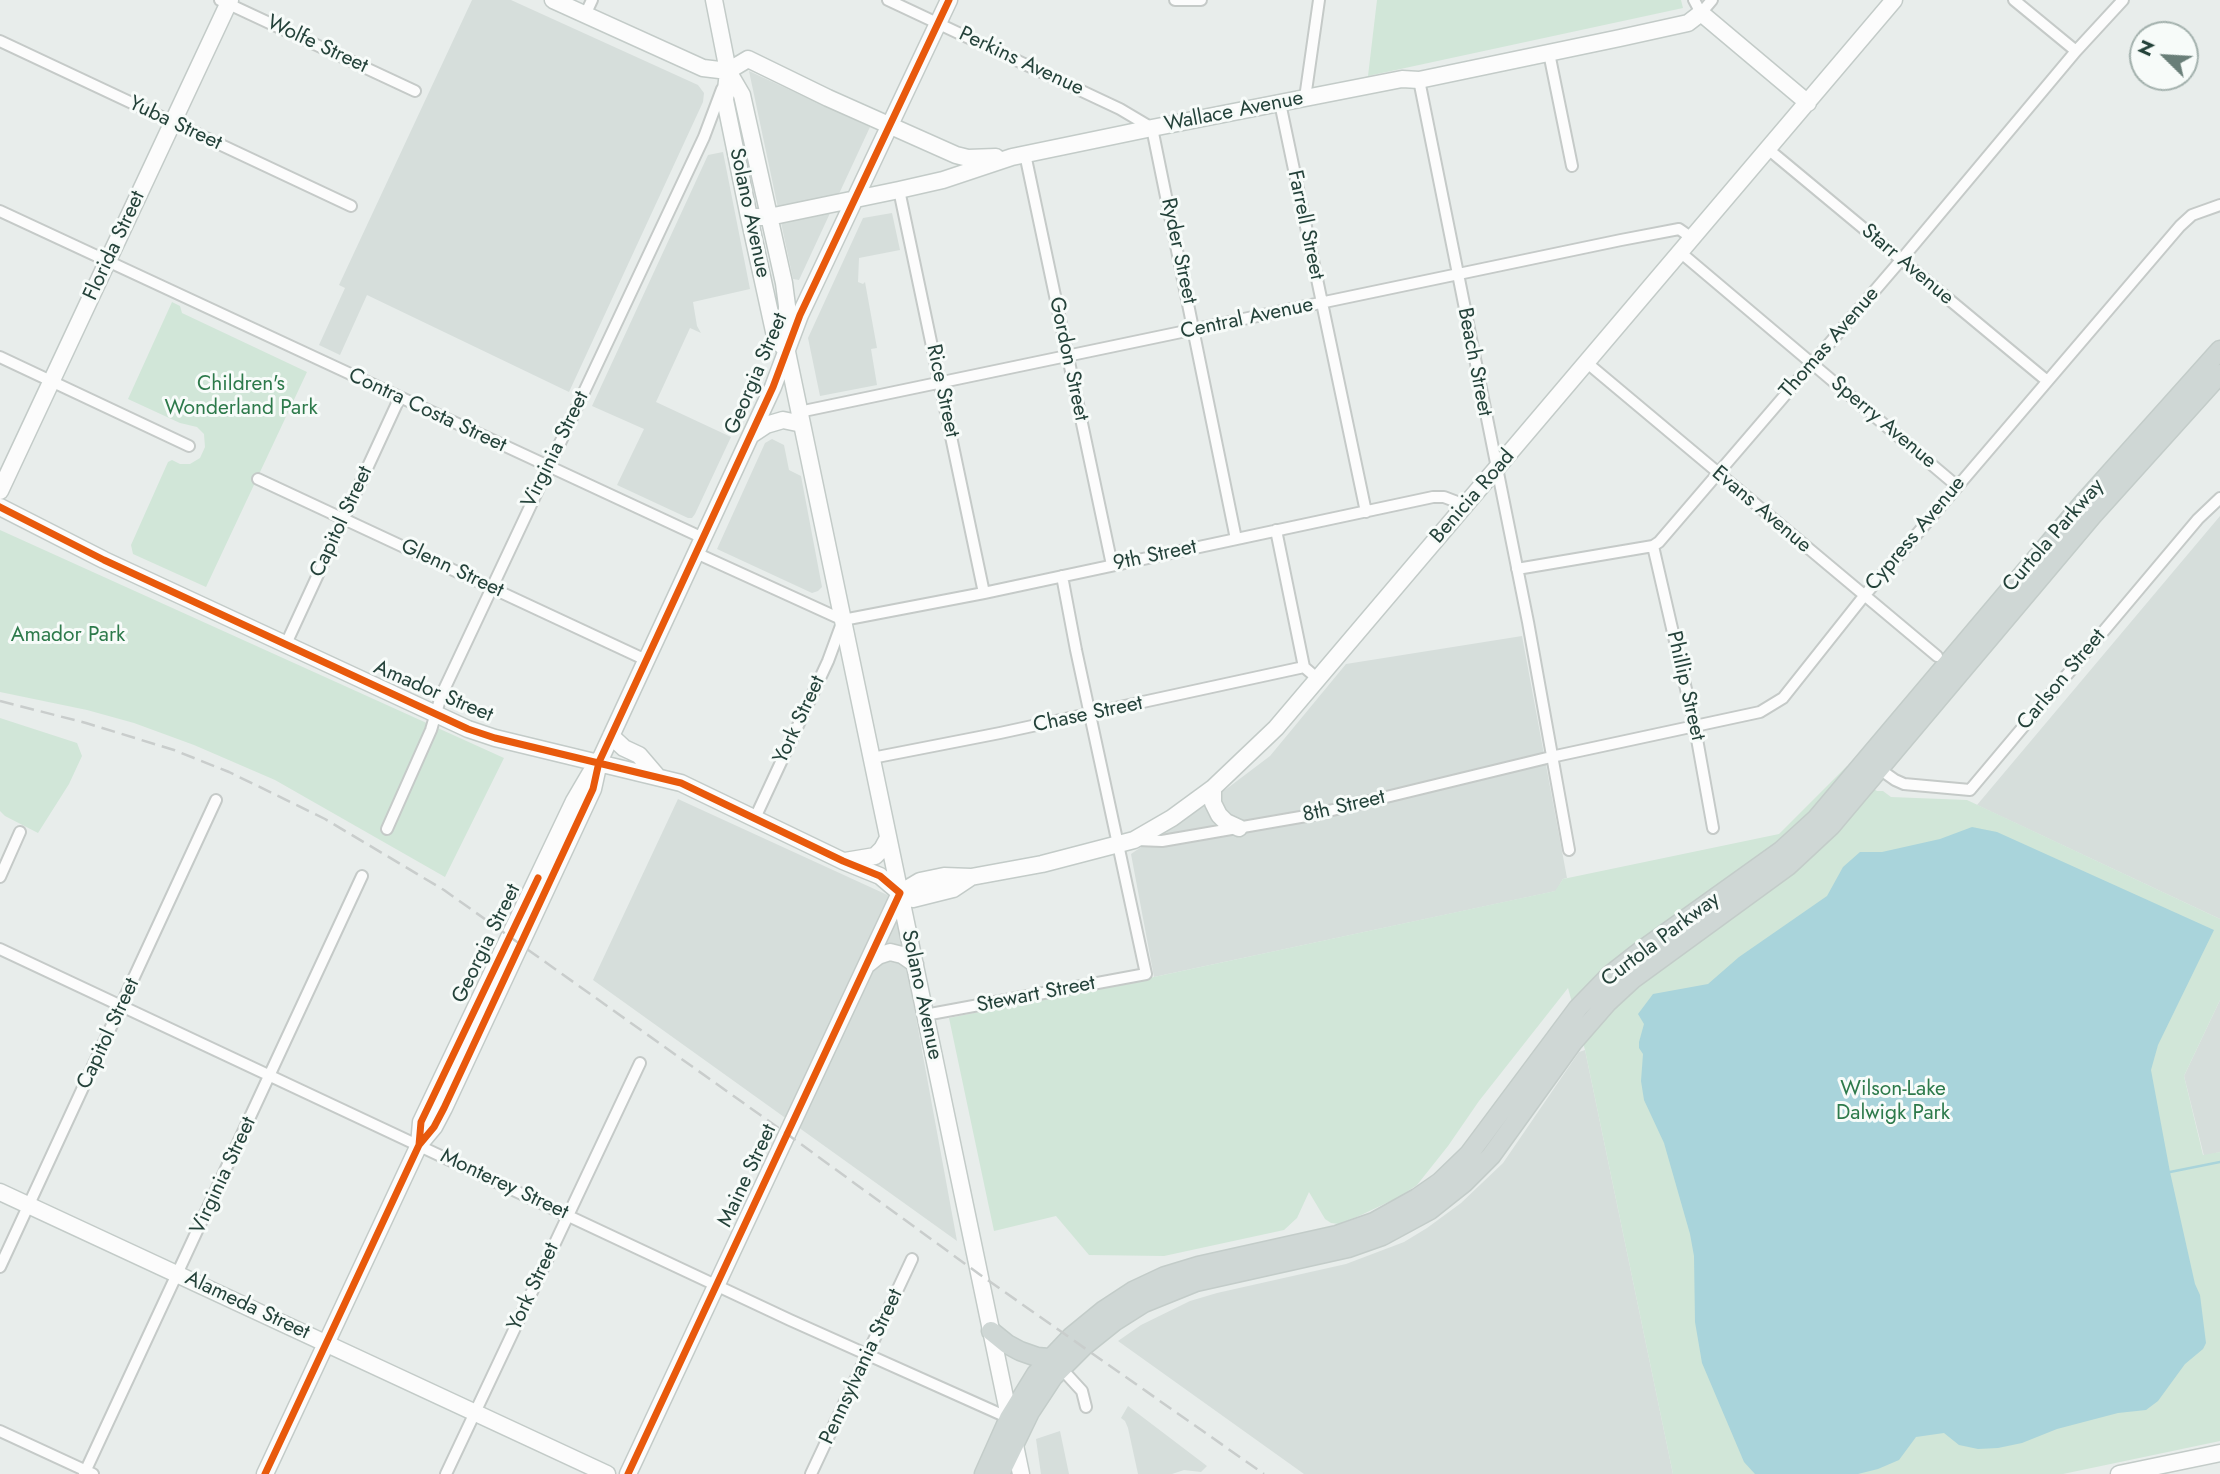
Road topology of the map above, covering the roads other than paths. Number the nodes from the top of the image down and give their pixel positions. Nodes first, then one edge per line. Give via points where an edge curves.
1 (553, 0) edge
2 (714, 0) edge
3 (888, 0) edge
4 (949, 0) edge
5 (1175, 0) edge
6 (1201, 0) edge
7 (1319, 0) edge
8 (1712, 0) edge
9 (1894, 0) edge
10 (2014, 0) edge
11 (2123, 0) edge
12 (226, 1) edge
13 (1697, 7) edge
14 (589, 8) edge
15 (938, 23) junction
16 (0, 41) edge
17 (2076, 51) junction
18 (1549, 53) junction
19 (728, 71) junction
20 (1419, 80) junction
21 (415, 91) dead end
22 (1306, 98) junction
23 (1280, 103) junction
24 (1808, 103) junction
25 (172, 123) junction
26 (890, 126) junction
27 (1152, 128) junction
28 (1768, 149) junction
29 (942, 150) junction
30 (1018, 155) junction
31 (1572, 166) dead end
32 (943, 180) junction
33 (899, 190) junction
34 (856, 198) junction
35 (2220, 205) edge
36 (351, 206) dead end
37 (0, 211) edge
38 (749, 217) junction
39 (769, 217) junction
40 (1692, 238) junction
41 (1680, 252) junction
42 (108, 260) junction
43 (1901, 260) junction
44 (1457, 275) junction
45 (818, 276) junction
46 (784, 283) junction
47 (1322, 303) junction
48 (1194, 330) junction
49 (2220, 350) edge
50 (787, 352) junction
51 (0, 357) edge
52 (1068, 357) junction
53 (1586, 362) junction
54 (1812, 364) junction
55 (2220, 374) edge
56 (52, 380) junction
57 (2046, 380) junction
58 (940, 382) junction
59 (400, 397) junction
60 (801, 418) junction
61 (751, 435) junction
62 (189, 446) dead end
63 (547, 467) junction
64 (1496, 471) junction
65 (1718, 474) junction
66 (258, 479) dead end
67 (1957, 486) junction
68 (0, 491) edge
69 (2220, 498) edge
70 (1465, 505) junction
71 (0, 507) edge
72 (1366, 512) junction
73 (344, 518) junction
74 (1276, 530) junction
75 (703, 538) junction
76 (1236, 539) junction
77 (1653, 546) junction
78 (696, 553) junction
79 (1112, 565) junction
80 (1517, 569) junction
81 (1062, 576) junction
82 (491, 588) junction
83 (984, 593) junction
84 (1864, 596) junction
85 (843, 620) junction
86 (285, 646) junction
87 (1937, 656) dead end
88 (646, 660) junction
89 (1304, 667) junction
90 (1318, 679) junction
91 (436, 714) junction
92 (1090, 714) junction
93 (1695, 728) junction
94 (611, 736) junction
95 (1886, 736) junction
96 (1551, 757) junction
97 (872, 758) junction
98 (599, 762) junction
99 (1878, 768) junction
100 (657, 776) junction
101 (1213, 788) junction
102 (216, 800) dead end
103 (755, 818) junction
104 (1239, 828) junction
105 (1713, 828) dead end
106 (387, 829) dead end
107 (20, 832) dead end
108 (888, 838) junction
109 (1127, 842) junction
110 (1569, 850) dead end
111 (843, 861) junction
112 (362, 876) dead end
113 (0, 877) edge
114 (901, 893) junction
115 (0, 949) edge
116 (915, 964) junction
117 (866, 966) junction
118 (122, 1005) junction
119 (925, 1015) junction
120 (640, 1063) dead end
121 (271, 1075) junction
122 (419, 1145) junction
123 (0, 1192) edge
124 (29, 1206) junction
125 (568, 1214) junction
126 (912, 1259) dead end
127 (0, 1267) edge
128 (178, 1275) junction
129 (716, 1284) junction
130 (991, 1331) junction
131 (327, 1343) junction
132 (868, 1354) junction
133 (1055, 1363) junction
134 (1086, 1407) dead end
135 (475, 1413) junction
136 (1009, 1418) junction
137 (0, 1430) edge
138 (1014, 1443) junction
139 (2220, 1453) edge
140 (87, 1473) edge
141 (265, 1474) edge
142 (446, 1474) edge
143 (607, 1474) edge
144 (628, 1474) edge
145 (811, 1474) edge
146 (984, 1474) edge
147 (1000, 1474) edge
148 (1021, 1474) edge
149 (2119, 1474) edge

1 - 14 main road
2 - 19 main road, Solano Avenue
3 - 15 street, Perkins Avenue
4 - 15 main road, Georgia Street
5 - 6 street
7 - 22 street
8 - 13 street, Wallace Avenue
9 - 24 main road, Benicia Road
10 - 17 street
11 - 17 street, Thomas Avenue
12 - 21 street, Wolfe Street
12 - 25 main road, Florida Street
13 - 18 main road, Wallace Avenue via 1688,23
13 - 24 main road
14 - 19 main road via 703,68
15 - 26 main road, Georgia Street
15 - 27 street, Perkins Avenue
16 - 25 street, Yuba Street
17 - 43 street, Thomas Avenue
18 - 20 main road, Wallace Avenue
18 - 31 street
19 - 26 main road via 748,59
19 - 38 main road, Solano Avenue via 725,100
19 - 39 main road, Solano Avenue via 742,95
19 - 63 street, Virginia Street via 711,123
20 - 22 main road, Wallace Avenue via 1402,79
20 - 44 street, Beach Street
22 - 23 main road, Wallace Avenue
23 - 27 main road, Wallace Avenue
23 - 47 street, Farrell Street
24 - 28 main road, Benicia Road
25 - 36 street, Yuba Street
25 - 42 main road, Florida Street
26 - 29 main road
26 - 34 main road, Georgia Street
27 - 30 main road, Wallace Avenue
27 - 48 street, Ryder Street
28 - 40 main road, Benicia Road
28 - 43 street, Starr Avenue
29 - 30 main road via 968,158
29 - 32 main road via 949,166
30 - 32 main road, Wallace Avenue
30 - 52 street, Gordon Street
32 - 33 main road, Wallace Avenue
33 - 34 main road, Wallace Avenue
33 - 58 street, Rice Street
34 - 39 main road, Wallace Avenue
34 - 45 main road, Georgia Street
35 - 57 street, Cypress Avenue via 2192,215 2180,226
37 - 42 street, Contra Costa Street
38 - 39 main road, Wallace Avenue
38 - 50 main road, Solano Avenue via 775,335
39 - 46 main road, Solano Avenue
40 - 41 main road, Benicia Road
40 - 44 street, Central Avenue via 1679,229
41 - 53 main road, Benicia Road
41 - 54 street, Sperry Avenue
42 - 56 main road, Florida Street
42 - 59 street, Contra Costa Street
43 - 54 street, Thomas Avenue
43 - 57 street, Starr Avenue
44 - 47 street, Central Avenue
44 - 64 street, Beach Street
45 - 46 main road via 794,288
45 - 50 main road, Georgia Street
46 - 50 main road, Solano Avenue
47 - 48 street, Central Avenue
47 - 72 street, Farrell Street
48 - 52 street, Central Avenue
48 - 76 street, Ryder Street
49 - 95 main road, Curtola Parkway via 2082,503
50 - 60 main road, Solano Avenue
50 - 61 main road, Georgia Street
51 - 56 street
52 - 58 street, Central Avenue
52 - 79 street, Gordon Street
53 - 64 main road, Benicia Road
53 - 65 street, Evans Avenue
54 - 65 street, Thomas Avenue
54 - 67 street, Sperry Avenue
55 - 99 main road, Curtola Parkway via 2105,501
56 - 62 street
56 - 68 main road, Florida Street
57 - 67 street, Cypress Avenue
58 - 60 street, Central Avenue
58 - 83 street, Rice Street
59 - 63 street, Contra Costa Street
59 - 73 street, Capitol Street
60 - 61 main road via 766,425
60 - 85 main road, Solano Avenue
61 - 75 main road, Georgia Street
63 - 75 street, Contra Costa Street
63 - 82 street, Virginia Street
64 - 70 main road, Benicia Road
64 - 80 street, Beach Street
65 - 77 street, Thomas Avenue
65 - 84 street, Evans Avenue
66 - 73 street, Glenn Street
67 - 84 street, Cypress Avenue
69 - 99 street, Carlson Street via 1969,790 1904,784
70 - 72 street, 9th Street via 1433,496
70 - 90 main road, Benicia Road
71 - 86 main road, Amador Street
72 - 74 street, 9th Street
73 - 82 street, Glenn Street
73 - 86 street, Capitol Street
74 - 76 street, 9th Street
74 - 89 street
75 - 78 main road, Georgia Street
76 - 79 street, 9th Street
77 - 80 street
77 - 93 street, Phillip Street
78 - 85 street
78 - 88 main road, Georgia Street
79 - 81 street, 9th Street
80 - 96 street, Beach Street
81 - 83 street, 9th Street
81 - 92 street
82 - 88 street, Glenn Street
82 - 91 street, Virginia Street
83 - 85 street, 9th Street
84 - 87 street, Evans Avenue
84 - 93 street, Cypress Avenue via 1783,698 1760,712
85 - 97 main road, Solano Avenue
85 - 103 street, York Street
86 - 91 main road, Amador Street
88 - 94 main road, Georgia Street
89 - 90 street
89 - 92 street, Chase Street
90 - 101 main road, Benicia Road via 1276,729
91 - 98 main road, Amador Street via 495,738
91 - 106 street, Virginia Street
92 - 97 street, Chase Street
92 - 109 street
93 - 96 street, Cypress Avenue
93 - 105 street, Phillip Street
94 - 98 main road, Georgia Street
94 - 100 main road via 639,755
95 - 99 main road
95 - 133 main road, Curtola Parkway via 1807,828 1782,850 1638,953 1593,992 1469,1154 1440,1182 1374,1222 1337,1235 1198,1266 1133,1291 1071,1337
96 - 104 street, 8th Street via 1312,815
96 - 110 street, Beach Street
97 - 108 main road, Solano Avenue
98 - 100 main road, Amador Street
98 - 122 main road, Georgia Street via 594,787 444,1108
99 - 133 main road, Curtola Parkway via 1831,826 1788,866 1607,1003 1573,1042 1491,1156 1430,1210 1348,1248 1171,1291 1144,1303
100 - 103 main road, Amador Street
101 - 104 main road via 1219,816
101 - 109 main road, Benicia Road via 1172,818
102 - 118 street, Capitol Street
103 - 111 main road, Amador Street
104 - 109 street, 8th Street
107 - 113 street
108 - 111 main road via 875,856
108 - 114 main road, Solano Avenue
109 - 114 main road, Benicia Road via 1042,864 971,877 920,880
109 - 119 street, Stewart Street via 1146,974
111 - 114 main road, Amador Street via 880,876
112 - 121 street, Virginia Street
114 - 116 main road, Solano Avenue
114 - 117 main road, Maine Street
115 - 118 street, Monterey Street
116 - 117 main road via 890,952
116 - 119 main road, Solano Avenue
117 - 129 main road, Maine Street
118 - 121 street, Monterey Street
118 - 124 street, Capitol Street
119 - 130 main road, Solano Avenue
120 - 125 street, York Street
121 - 122 street, Monterey Street
121 - 128 street, Virginia Street
122 - 125 street, Monterey Street
122 - 131 main road, Georgia Street
123 - 124 main road, Alameda Street
124 - 127 street, Capitol Street
124 - 128 main road, Alameda Street
125 - 129 street, Monterey Street
125 - 135 street, York Street
126 - 132 street, Pennsylvania Street
128 - 131 main road, Alameda Street
128 - 140 street, Virginia Street
129 - 132 street, Monterey Street
129 - 144 main road, Maine Street
130 - 133 main road via 1020,1351
130 - 136 main road, Solano Avenue
131 - 135 main road, Alameda Street
131 - 141 main road, Georgia Street
132 - 136 street, Monterey Street
132 - 145 street, Pennsylvania Street
133 - 134 street via 1082,1391
133 - 136 main road, Curtola Parkway via 1024,1391
133 - 138 main road, Curtola Parkway
135 - 142 street, York Street
135 - 143 main road, Alameda Street
136 - 138 main road, Solano Avenue
136 - 146 main road, Curtola Parkway
137 - 140 street
138 - 147 main road, Curtola Parkway
138 - 148 main road, Solano Avenue
139 - 149 main road

